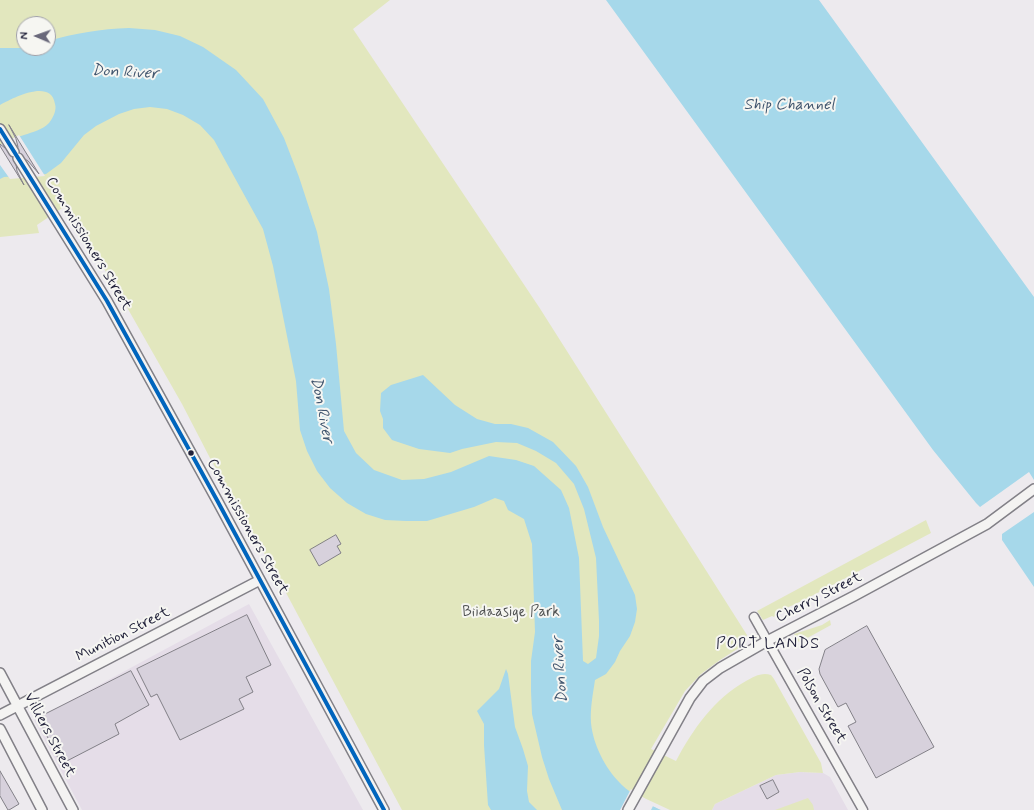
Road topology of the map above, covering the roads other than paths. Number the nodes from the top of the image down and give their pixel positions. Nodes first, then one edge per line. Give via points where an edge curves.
1 (0, 128) edge
2 (1034, 489) edge
3 (260, 580) junction
4 (754, 617) dead end
5 (767, 641) junction
6 (0, 673) edge
7 (18, 705) junction
8 (0, 715) edge
9 (0, 729) edge
10 (42, 810) edge
11 (73, 810) edge
12 (384, 810) edge
13 (628, 810) edge
14 (863, 810) edge

1 - 3 street, Commissioners Street via 107,301
2 - 5 street, Cherry Street via 987,524
3 - 7 street, Munition Street
3 - 12 street, Commissioners Street
4 - 5 street, Polson Street
5 - 13 street, Cherry Street via 720,668 703,681 690,698
5 - 14 street, Polson Street
6 - 7 street, Villiers Street
7 - 8 street, Munition Street
7 - 11 street, Villiers Street
9 - 10 street

